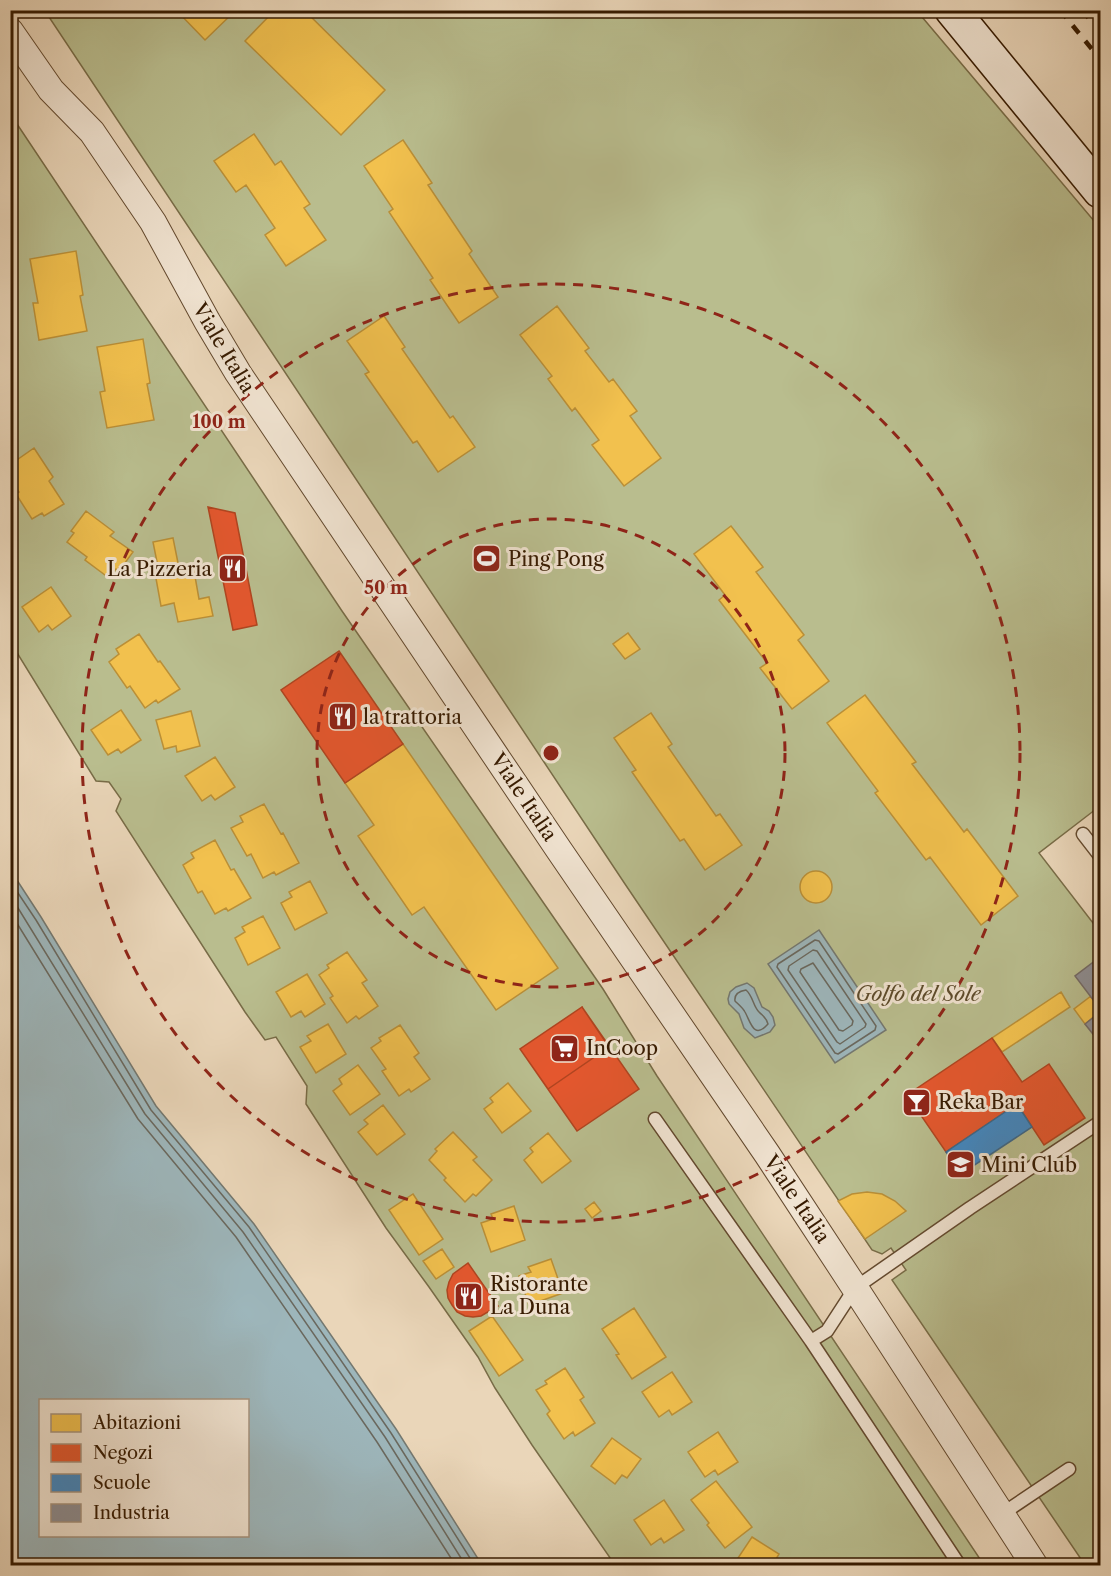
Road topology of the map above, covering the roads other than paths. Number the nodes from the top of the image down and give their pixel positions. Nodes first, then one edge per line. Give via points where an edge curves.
1 (952, 10) edge
2 (10, 31) edge
3 (1101, 191) edge
4 (1083, 834) dead end
5 (1101, 856) edge
6 (655, 1119) dead end
7 (1101, 1122) edge
8 (855, 1288) junction
9 (811, 1341) junction
10 (1070, 1469) dead end
11 (1002, 1514) junction
12 (960, 1566) edge
13 (1035, 1566) edge

1 - 3 street
2 - 8 street, Viale Italia via 51,90 92,132 140,202 238,373
4 - 5 lane
6 - 9 lane
7 - 8 lane
8 - 9 lane via 827,1331
8 - 11 street, Viale Italia
9 - 12 lane
10 - 11 lane
11 - 13 street, Viale Italia

